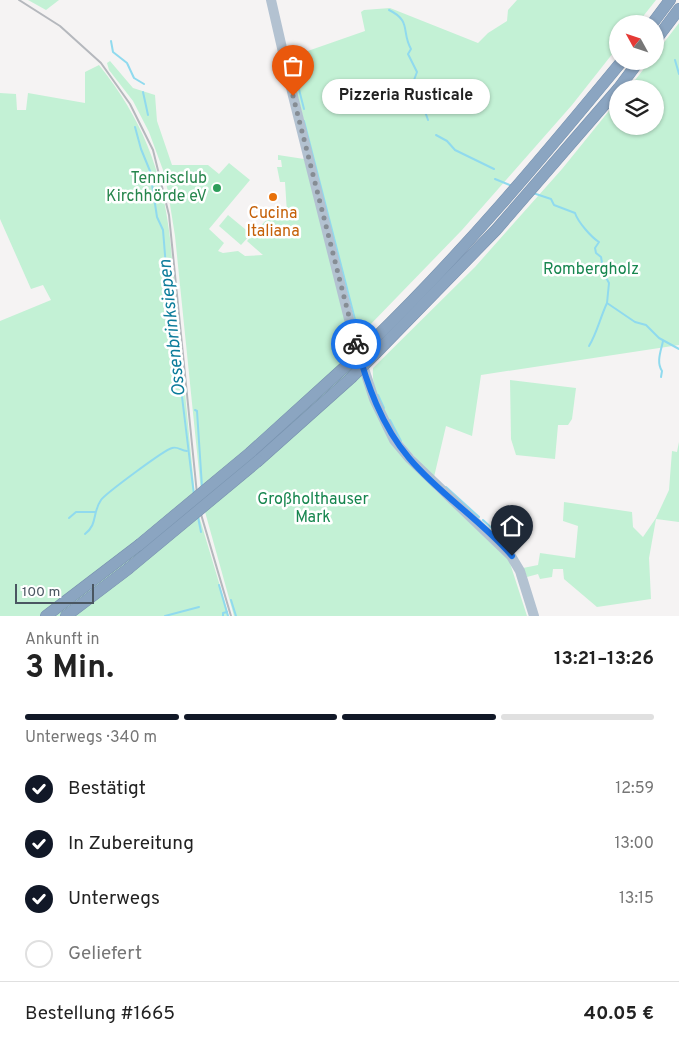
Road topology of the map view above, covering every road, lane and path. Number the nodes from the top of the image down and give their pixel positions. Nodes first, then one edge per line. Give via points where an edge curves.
1 (271, 0) edge
2 (670, 0) edge
3 (679, 9) edge
4 (659, 15) edge
5 (664, 29) edge
6 (615, 70) edge
7 (609, 100) edge
8 (254, 457) junction
9 (124, 564) junction
10 (46, 616) edge
11 (66, 616) edge
12 (534, 616) edge

1 - 12 main road via 354,335 374,399 394,440 410,459 512,556
2 - 4 highway
3 - 5 highway
6 - 8 highway, bridge via 452,261
7 - 8 highway, bridge via 496,230 374,356
8 - 9 highway, bridge
9 - 10 highway
9 - 11 highway

